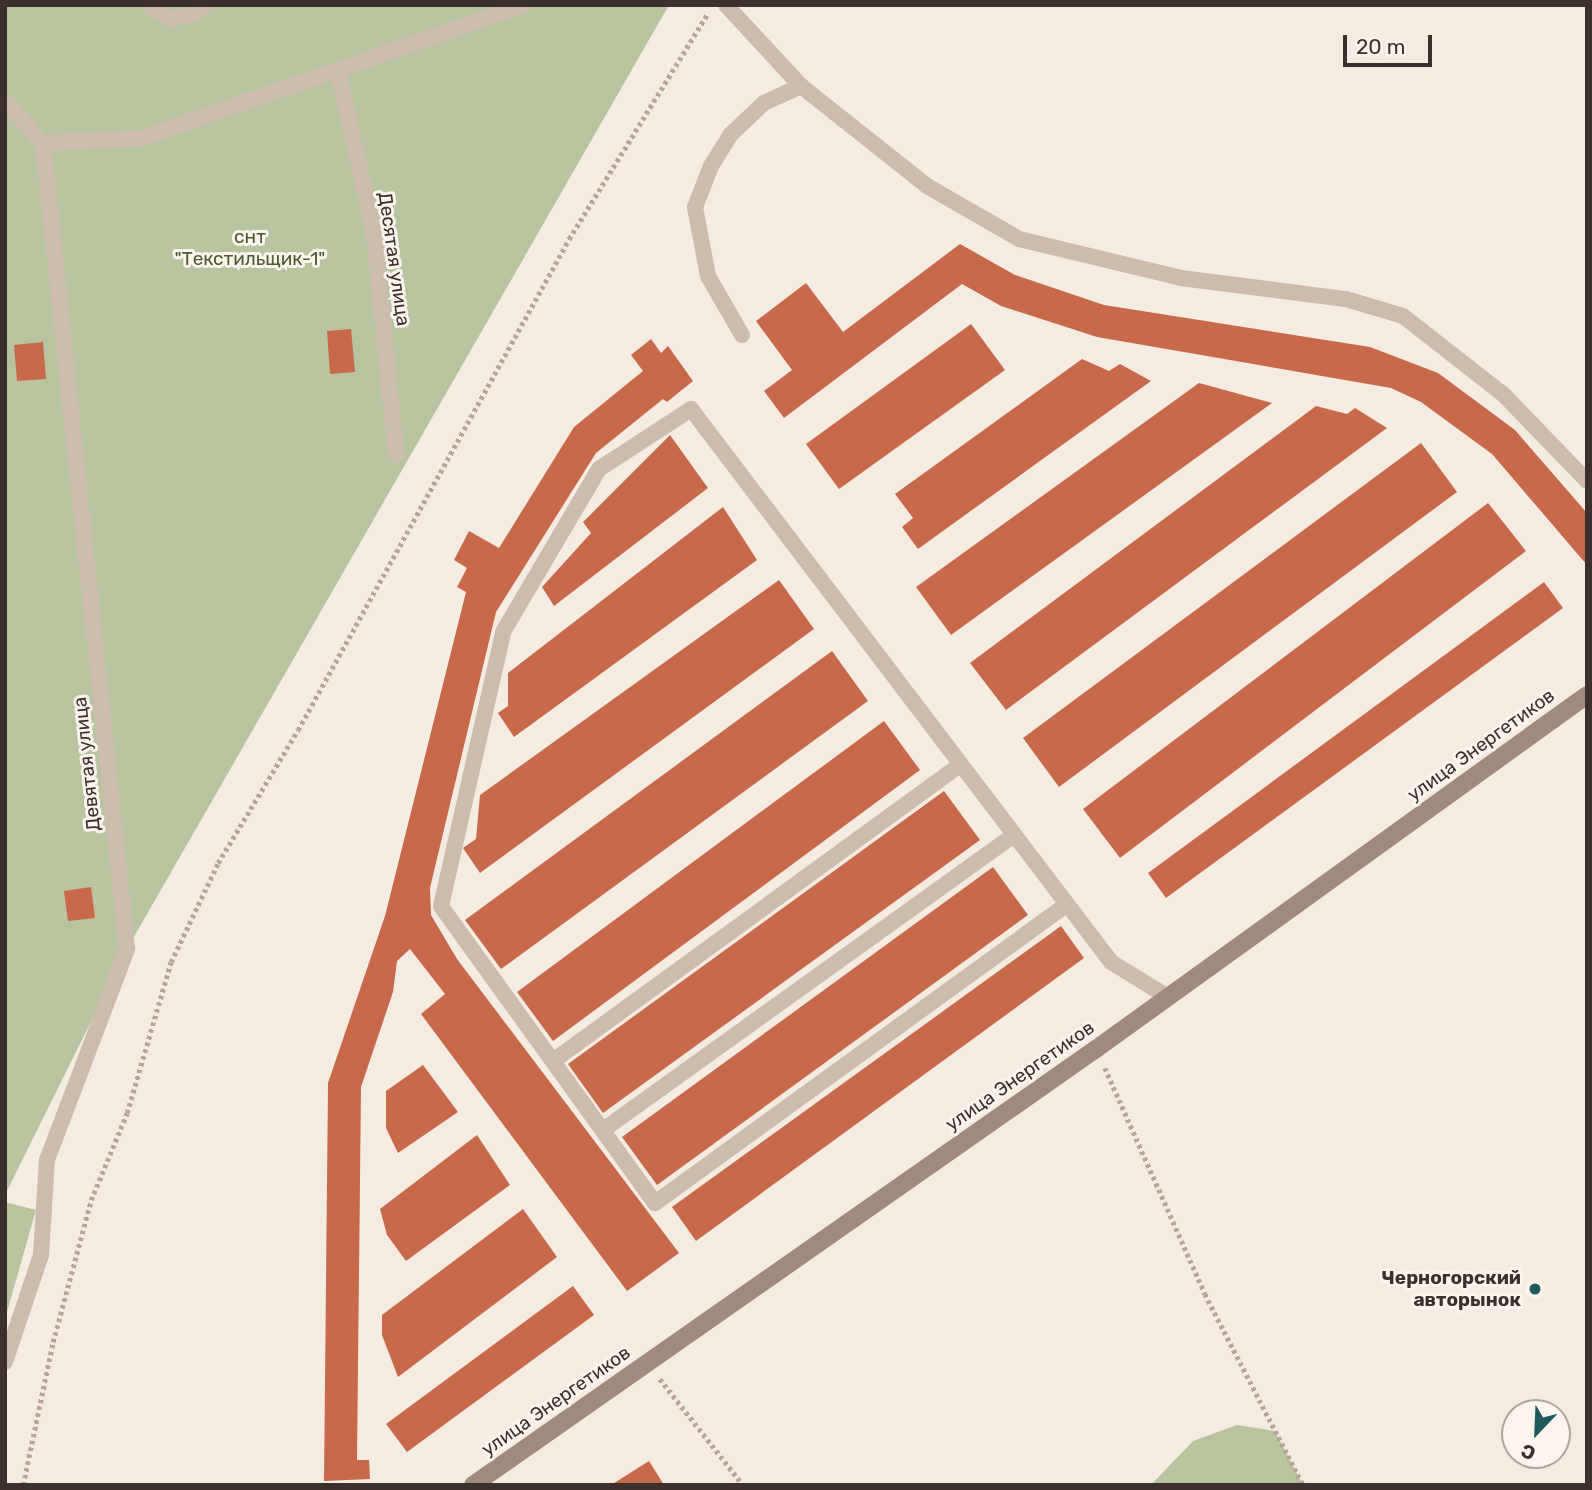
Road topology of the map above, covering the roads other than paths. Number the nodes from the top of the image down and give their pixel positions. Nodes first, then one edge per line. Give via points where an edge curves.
1 (205, 5) edge
2 (523, 5) edge
3 (726, 5) edge
4 (150, 6) edge
5 (338, 71) junction
6 (801, 86) junction
7 (5, 101) edge
8 (43, 144) junction
9 (742, 335) dead end
10 (396, 455) dead end
11 (1587, 481) edge
12 (1587, 695) edge
13 (960, 765) junction
14 (1014, 835) junction
15 (1066, 905) junction
16 (1168, 997) junction
17 (553, 1061) junction
18 (603, 1130) junction
19 (5, 1362) edge
20 (473, 1485) edge

1 - 4 lane via 191,15 170,19
2 - 5 lane
3 - 6 lane
5 - 8 lane via 142,138
5 - 10 lane, Десятая улица via 374,234
6 - 9 lane via 764,103 730,135 711,166 695,207 708,276
6 - 11 lane via 927,186 1019,239 1181,278 1346,299 1403,316 1503,394
7 - 8 lane
8 - 19 lane, Девятая улица via 127,948 47,1160 41,1255
12 - 16 main road, улица Энергетиков
13 - 14 lane
13 - 17 lane
13 - 17 lane via 691,409 599,468 503,632 440,906
14 - 15 lane
14 - 18 lane
15 - 16 lane via 1111,962
15 - 18 lane via 655,1203
16 - 20 main road, улица Энергетиков
17 - 18 lane

